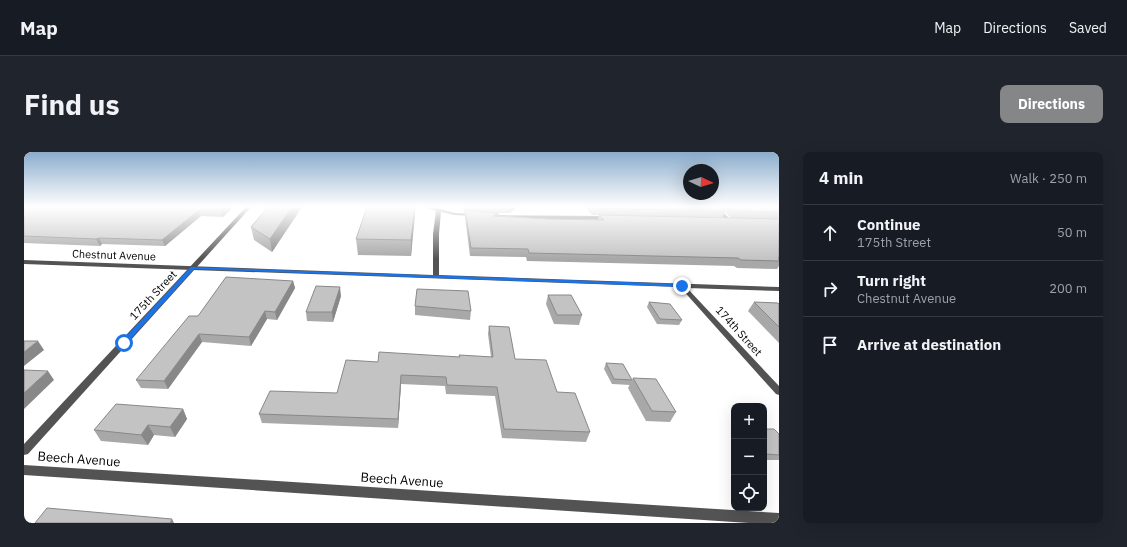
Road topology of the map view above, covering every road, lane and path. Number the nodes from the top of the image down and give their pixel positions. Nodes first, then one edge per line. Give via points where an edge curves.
1 (234, 224) edge
2 (437, 224) edge
3 (24, 262) edge
4 (193, 268) junction
5 (436, 276) junction
6 (682, 286) junction
7 (779, 289) edge
8 (779, 392) edge
9 (24, 451) edge
10 (24, 470) edge
11 (779, 519) edge

1 - 4 street, 175th Street
2 - 5 street
3 - 4 street, Chestnut Avenue
4 - 5 street, Chestnut Avenue
4 - 9 street, 175th Street
5 - 6 street, Chestnut Avenue
6 - 7 street, Chestnut Avenue
6 - 8 street, 174th Street
10 - 11 street, Beech Avenue

